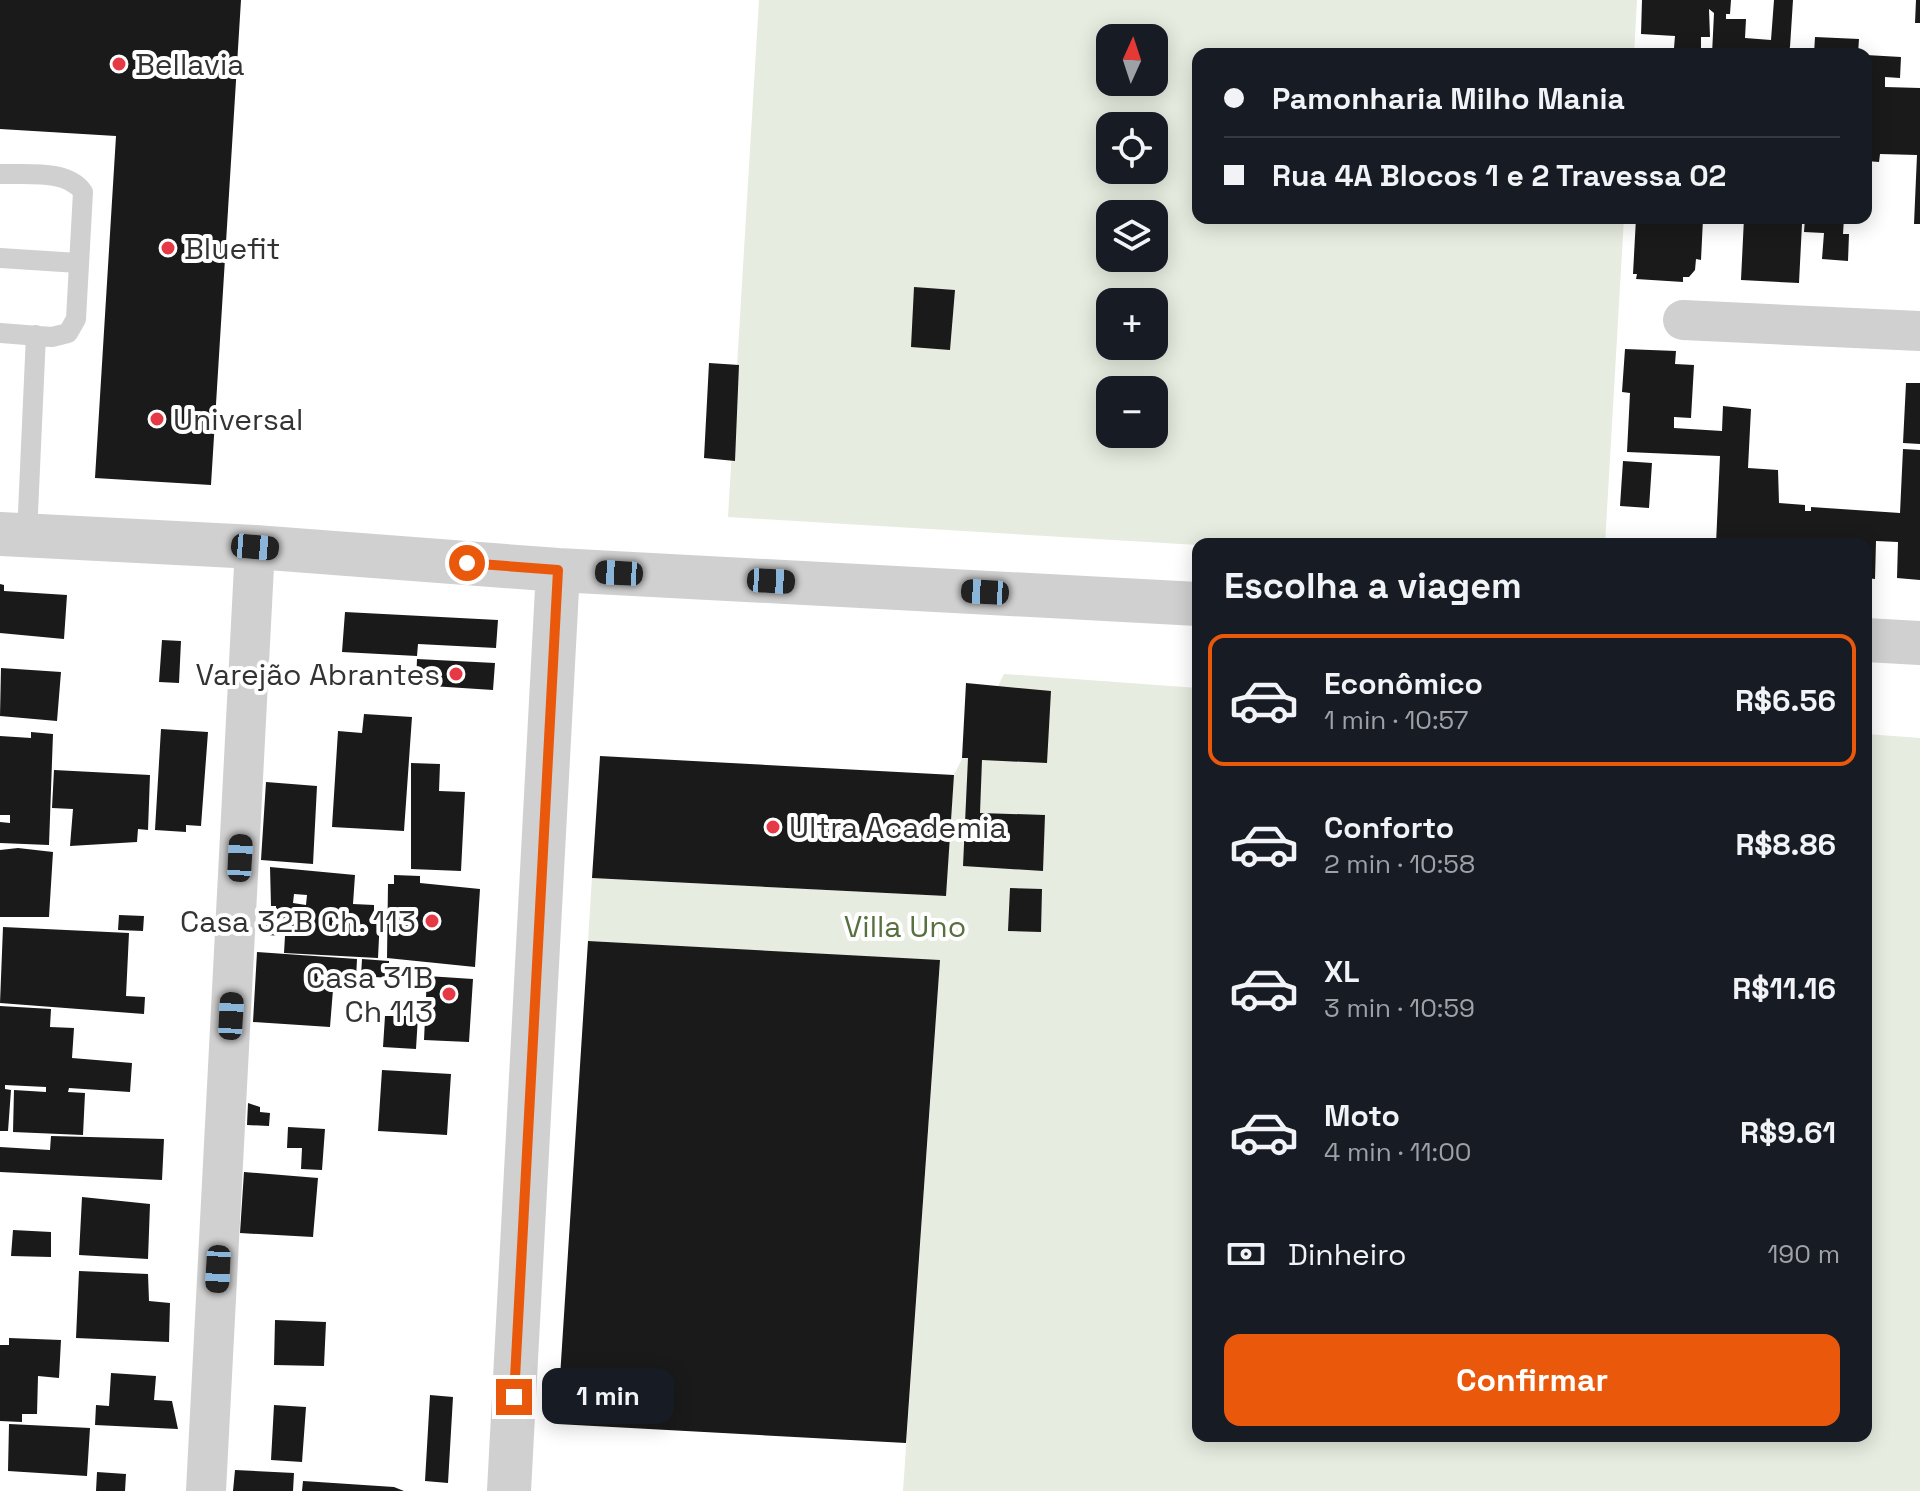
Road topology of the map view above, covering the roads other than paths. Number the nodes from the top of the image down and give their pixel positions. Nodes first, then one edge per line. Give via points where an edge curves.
1 (0, 174) edge
2 (0, 258) edge
3 (78, 263) junction
4 (1683, 320) dead end
5 (1920, 331) edge
6 (0, 333) edge
7 (36, 335) junction
8 (13, 535) edge
9 (255, 547) junction
10 (558, 570) junction
11 (1192, 604) edge
12 (1872, 640) edge
13 (1920, 643) edge
14 (206, 1491) edge
15 (509, 1491) edge

1 - 3 lane via 76,182 83,192
2 - 3 lane
3 - 7 lane via 76,319 68,333
4 - 5 street
6 - 7 lane
7 - 8 lane
8 - 9 street
9 - 10 street
9 - 14 street
10 - 11 street
10 - 15 street
12 - 13 street

